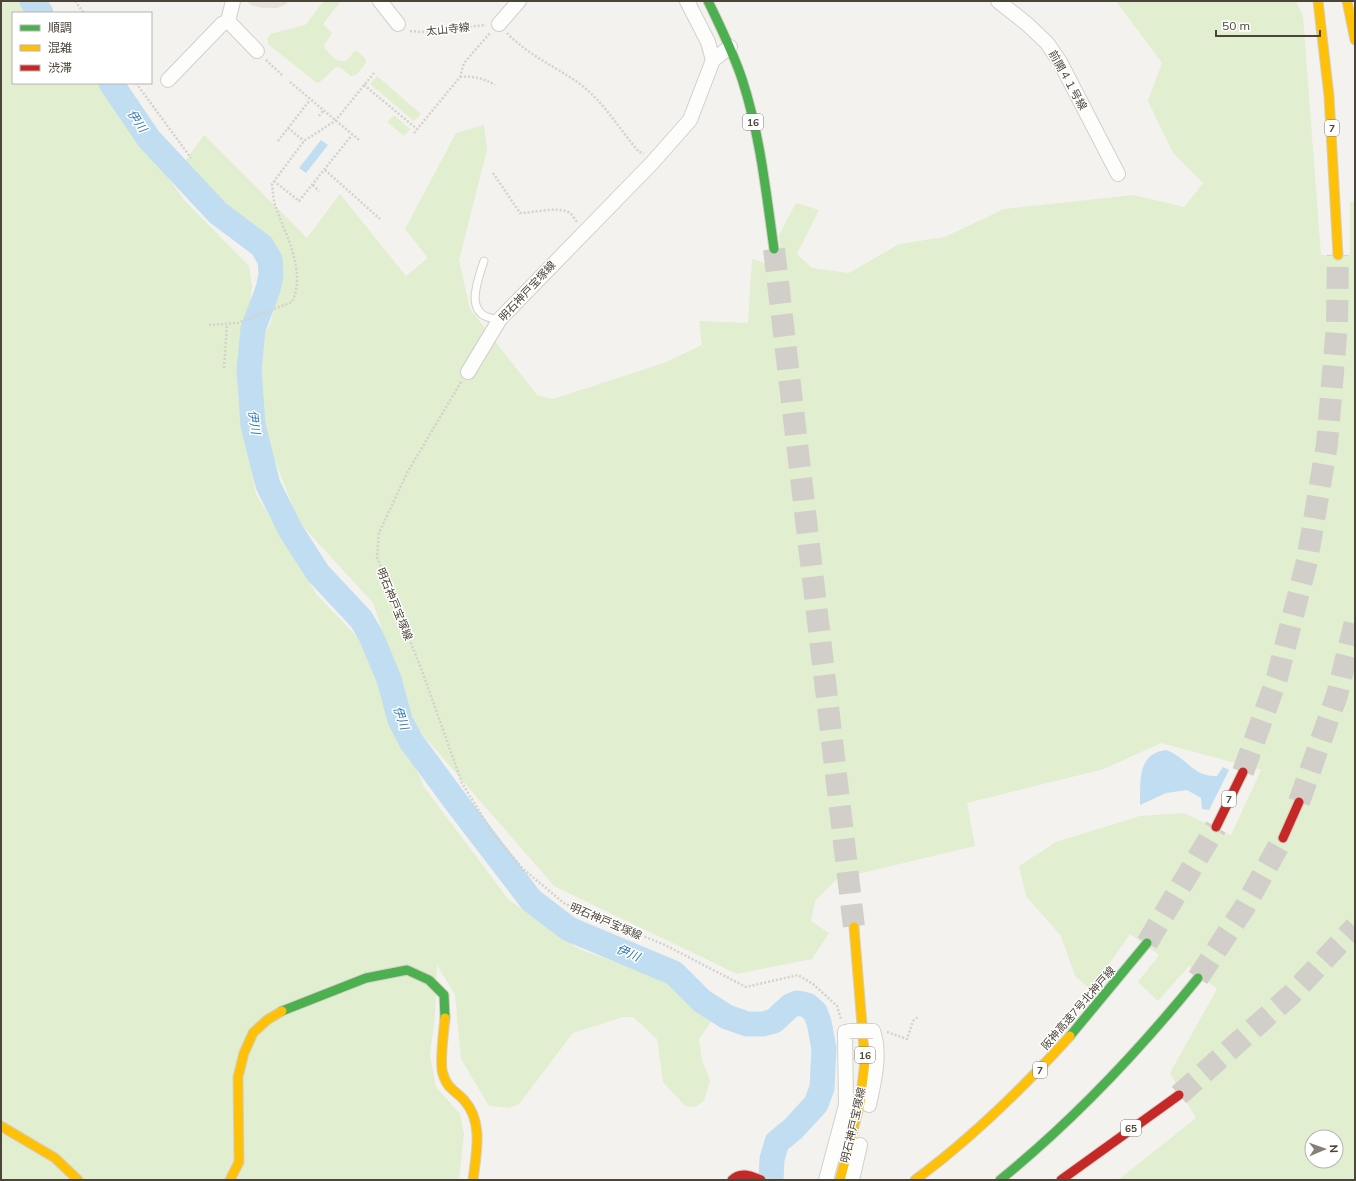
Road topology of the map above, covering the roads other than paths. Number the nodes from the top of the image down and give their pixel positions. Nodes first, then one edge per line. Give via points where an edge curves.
1 (233, 1) edge
2 (380, 1) edge
3 (519, 1) edge
4 (687, 1) edge
5 (708, 1) edge
6 (998, 1) edge
7 (1318, 1) edge
8 (1347, 1) edge
9 (228, 21) junction
10 (398, 24) road end
11 (498, 24) road end
12 (1355, 40) edge
13 (730, 47) junction
14 (257, 51) road end
15 (713, 60) junction
16 (168, 80) dead end
17 (1118, 174) dead end
18 (774, 249) tunnel mouth
19 (1338, 255) tunnel mouth
20 (484, 261) dead end
21 (500, 319) junction
22 (468, 372) road end
23 (1243, 772) tunnel mouth
24 (1299, 802) tunnel mouth
25 (1216, 827) tunnel mouth
26 (1283, 838) tunnel mouth
27 (854, 927) tunnel mouth
28 (1147, 943) tunnel mouth
29 (1198, 978) tunnel mouth
30 (1179, 1095) tunnel mouth
31 (1, 1126) edge
32 (1084, 1162) junction
33 (757, 1178) edge
34 (78, 1180) edge
35 (230, 1180) edge
36 (473, 1180) edge
37 (732, 1180) edge
38 (826, 1180) edge
39 (840, 1180) edge
40 (852, 1180) edge
41 (915, 1180) edge
42 (1000, 1180) edge
43 (1061, 1180) edge
44 (1066, 1180) edge

1 - 9 street
2 - 10 street
3 - 11 street
4 - 15 street via 708,42
5 - 13 main road, 16
6 - 17 street, 前開４１号線 via 1027,24 1051,49
7 - 19 main road, 7 via 1332,125
8 - 12 main road
9 - 14 street
9 - 16 street via 222,24
13 - 15 street
13 - 18 main road, 16 via 742,79 760,153
15 - 21 street, 明石神戸宝塚線 via 690,120
20 - 21 lane via 475,287 475,302 479,312 488,319
21 - 22 street, 明石神戸宝塚線
23 - 25 main road, 7
24 - 26 main road
27 - 39 main road, 明石神戸宝塚線 / 16 via 865,1061 860,1103
28 - 41 main road, 阪神高速7号北神戸線 / 7 via 1056,1054 994,1115
29 - 42 main road via 1115,1076 1038,1151
30 - 32 main road, 65
31 - 34 main road via 54,1158
32 - 43 main road, 65
32 - 44 main road, 65
33 - 37 main road via 746,1174
35 - 36 main road via 239,1162 238,1077 244,1053 253,1033 267,1020 288,1007 366,978 407,970 429,980 444,995 442,1072 449,1088 464,1100 474,1117 478,1139
38 - 40 street, bridge via 846,1106 848,1032 872,1031 876,1041 874,1080

